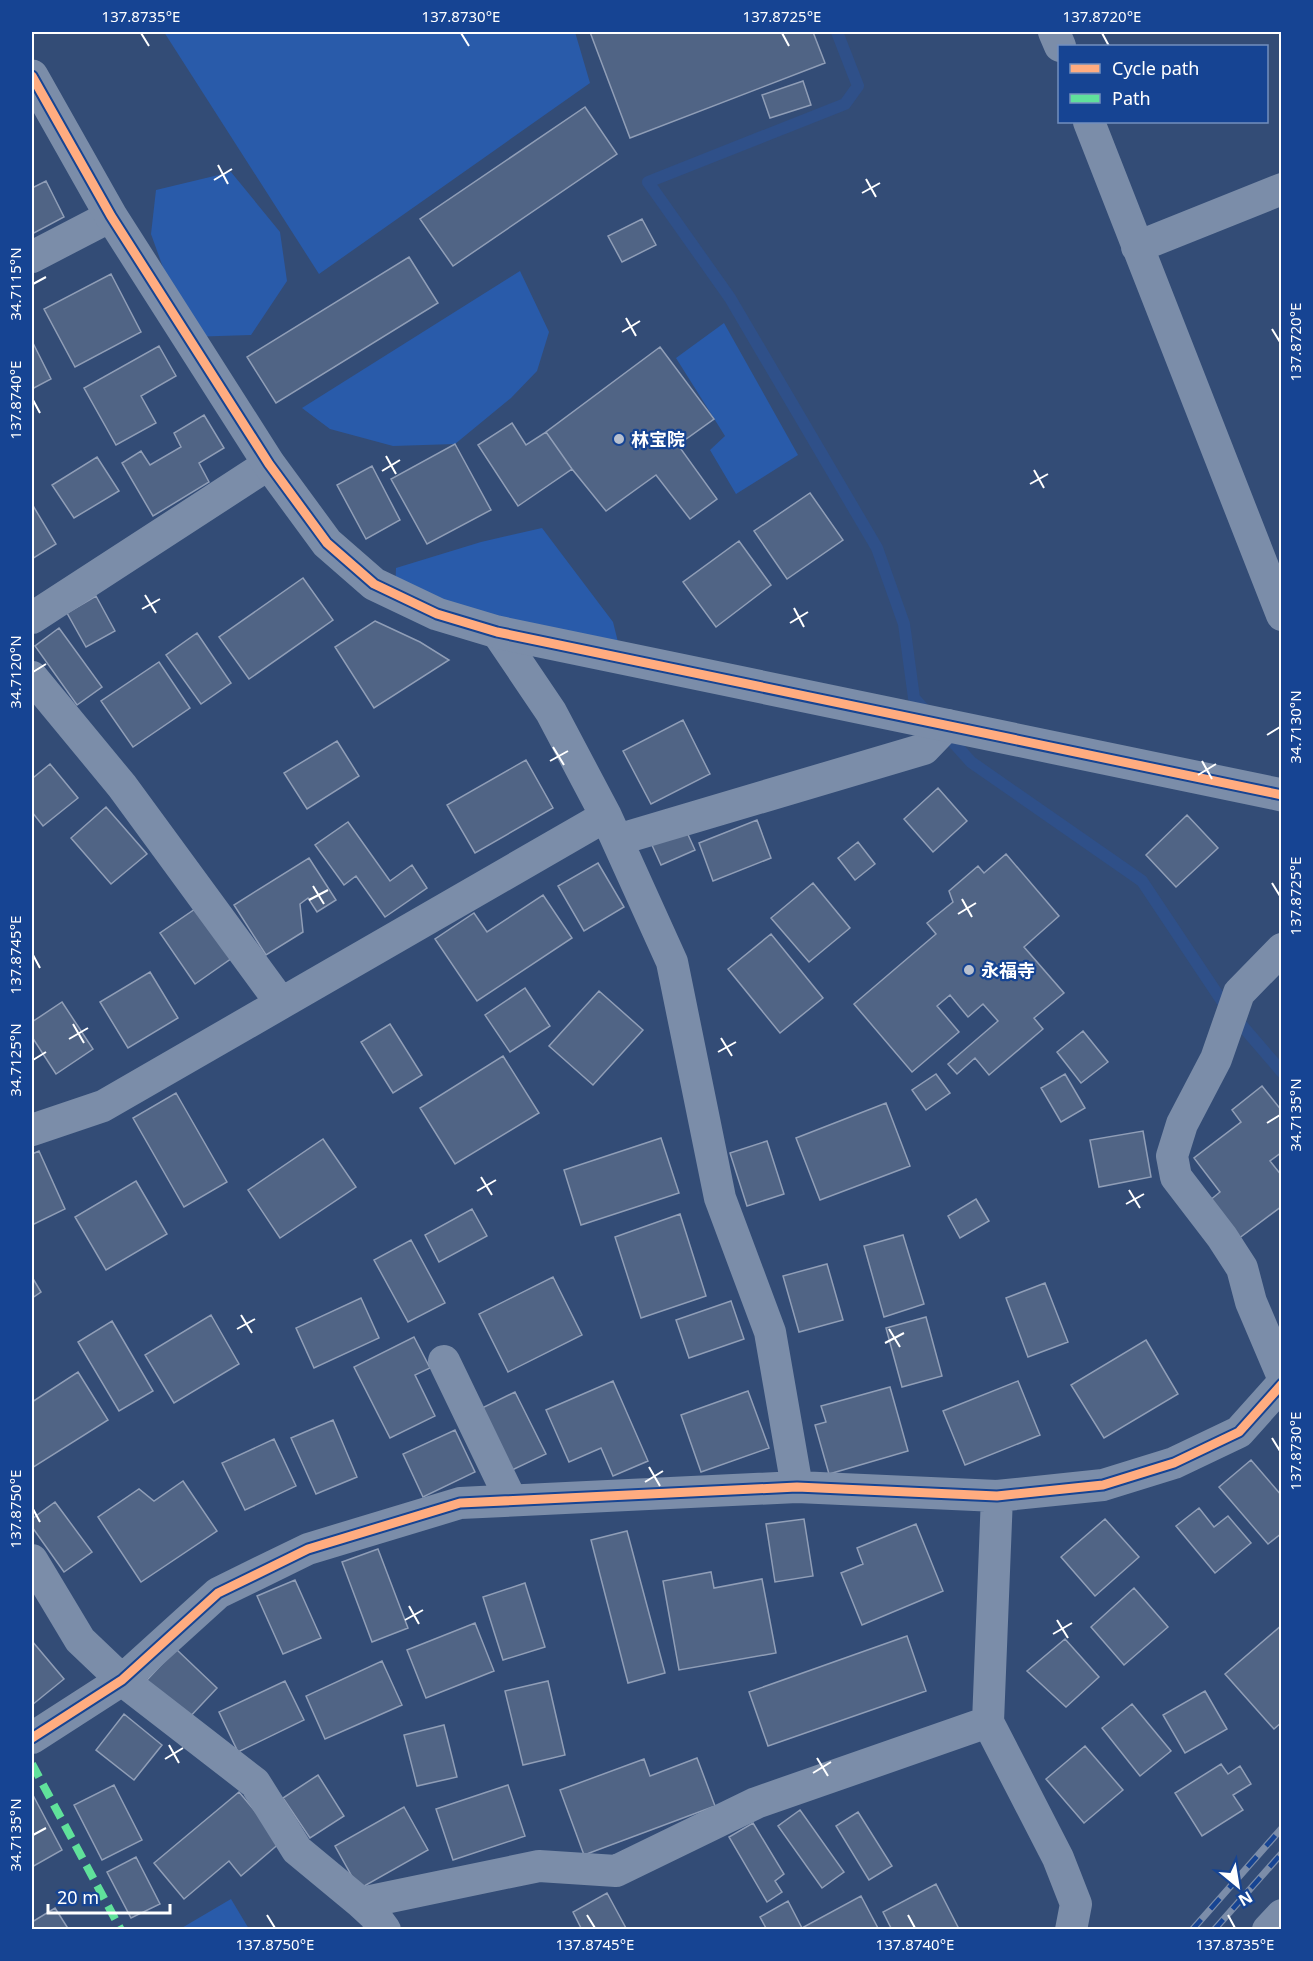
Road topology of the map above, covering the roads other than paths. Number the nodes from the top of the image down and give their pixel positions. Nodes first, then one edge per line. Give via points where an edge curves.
1 (33, 83) edge
2 (1089, 123) edge
3 (1281, 189) edge
4 (111, 216) junction
5 (1137, 247) junction
6 (32, 257) edge
7 (269, 464) junction
8 (1281, 615) edge
9 (32, 618) edge
10 (497, 632) junction
11 (32, 677) edge
12 (947, 725) junction
13 (1281, 795) edge
14 (611, 828) junction
15 (1281, 949) edge
16 (281, 1003) junction
17 (32, 1130) edge
18 (444, 1361) dead end
19 (1281, 1375) edge
20 (1281, 1384) edge
21 (797, 1487) junction
22 (997, 1496) junction
23 (511, 1500) junction
24 (32, 1560) edge
25 (122, 1680) junction
26 (988, 1722) junction
27 (32, 1738) edge
28 (362, 1903) junction
29 (1281, 1915) edge
30 (385, 1929) edge
31 (1071, 1929) edge
32 (1268, 1929) edge

1 - 4 street
2 - 5 street
3 - 5 street
4 - 6 street
4 - 7 street
5 - 8 street
7 - 9 street
7 - 10 street via 327,543 374,584 437,614
10 - 12 street
10 - 14 street via 551,712
11 - 16 street via 122,786
12 - 13 street
12 - 14 street via 924,749
14 - 16 street
14 - 21 street via 672,962 720,1198 770,1332
15 - 19 street via 1239,993 1216,1059 1182,1124 1172,1156 1176,1177 1242,1268 1251,1302
16 - 17 street via 103,1106
18 - 23 street
20 - 22 street via 1239,1432 1174,1462 1103,1485
21 - 22 street
21 - 23 street
22 - 26 street
23 - 25 street via 460,1503 308,1548 218,1593
24 - 25 street via 80,1640
25 - 27 street
25 - 28 street via 255,1783 297,1850
26 - 28 street via 756,1803 616,1871 539,1866
26 - 31 street via 1058,1858 1076,1904
28 - 30 street
29 - 32 street

